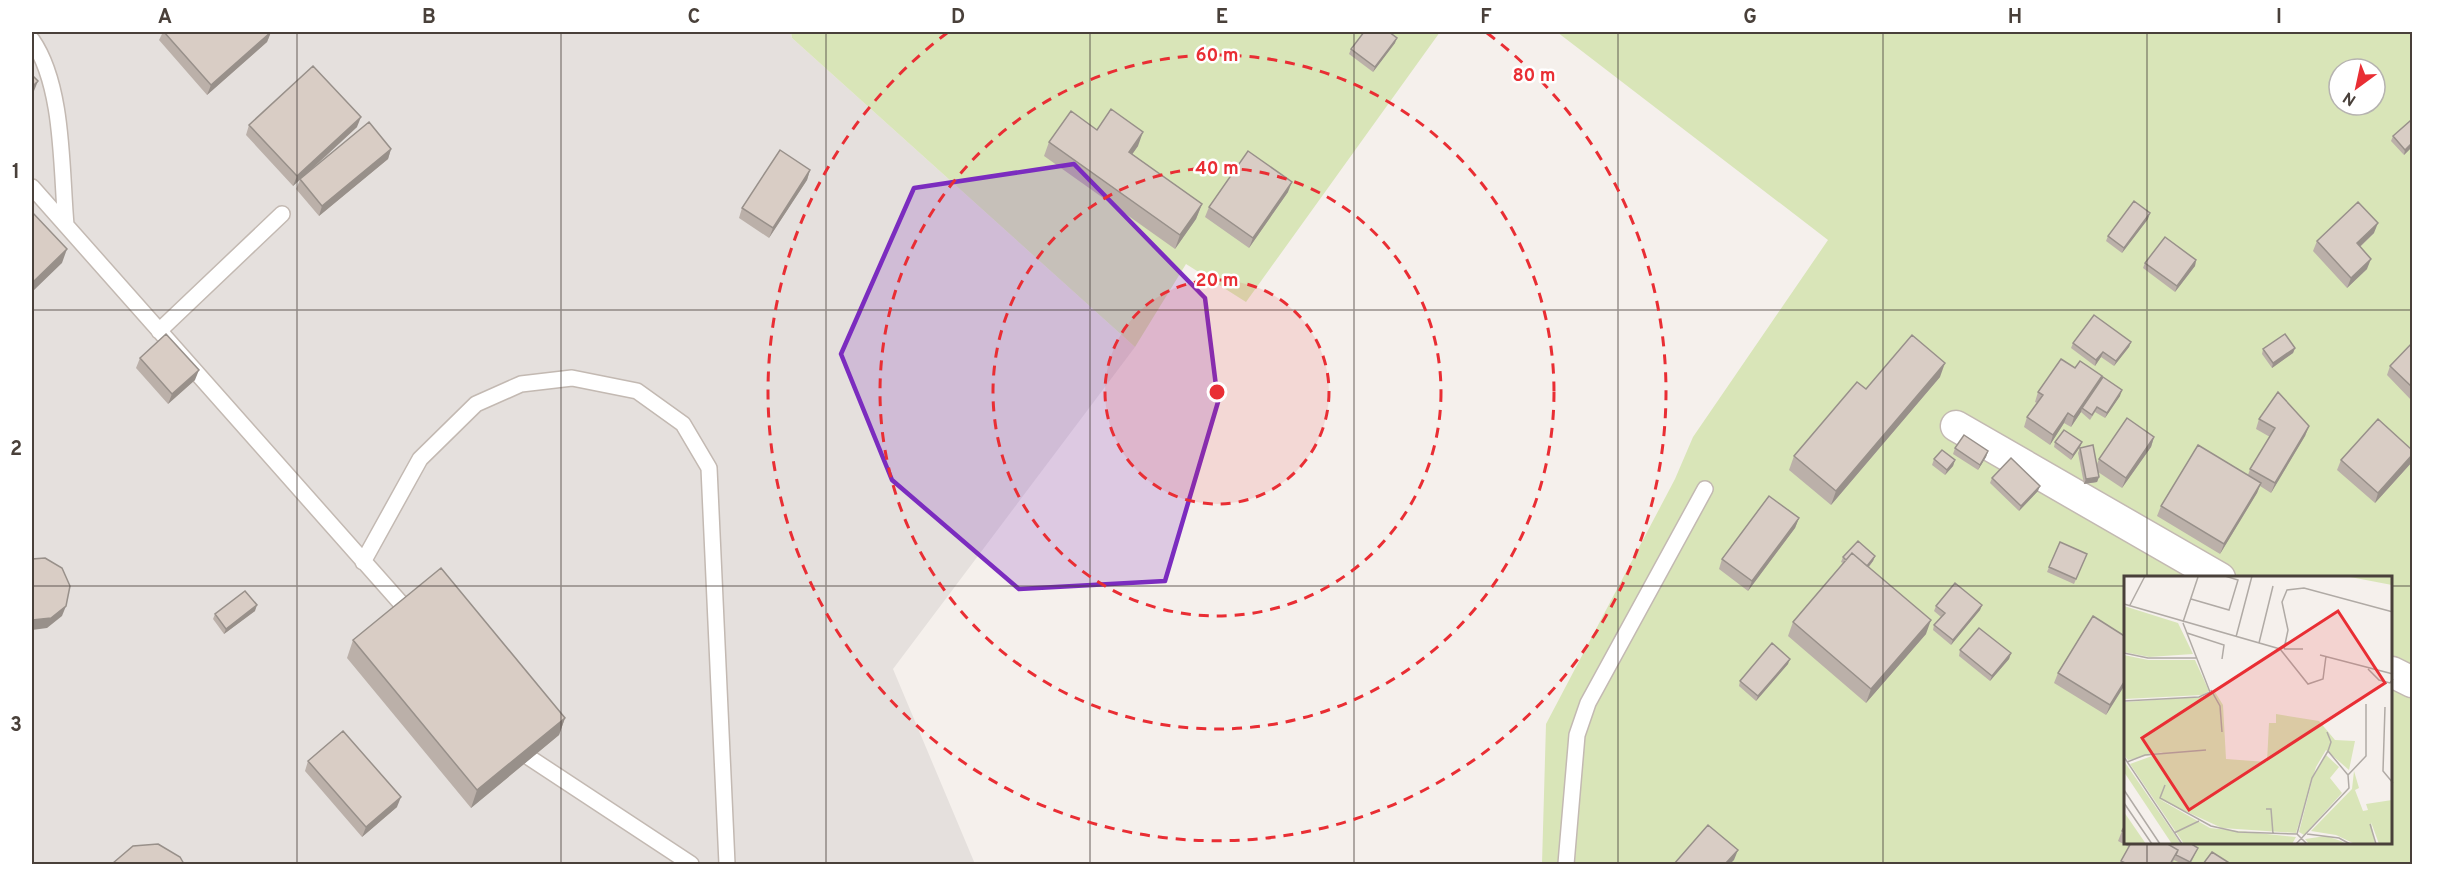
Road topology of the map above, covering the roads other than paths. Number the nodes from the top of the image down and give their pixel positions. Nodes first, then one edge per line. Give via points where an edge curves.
1 (32, 40) edge
2 (32, 188) edge
3 (282, 214) dead end
4 (66, 225) junction
5 (159, 331) junction
6 (1956, 426) dead end
7 (1705, 489) dead end
8 (363, 562) junction
9 (2217, 576) edge
10 (406, 609) edge
11 (2393, 673) edge
12 (2412, 682) edge
13 (530, 758) edge
14 (691, 864) edge
15 (727, 864) edge
16 (1566, 864) edge

1 - 4 lane via 42,55 56,102
2 - 4 lane
3 - 5 lane
4 - 5 lane
5 - 8 lane
6 - 9 street
7 - 16 lane via 1588,703 1577,735
8 - 10 lane
8 - 15 lane via 420,459 476,404 521,384 572,378 637,391 682,424 710,468
11 - 12 street
13 - 14 lane

